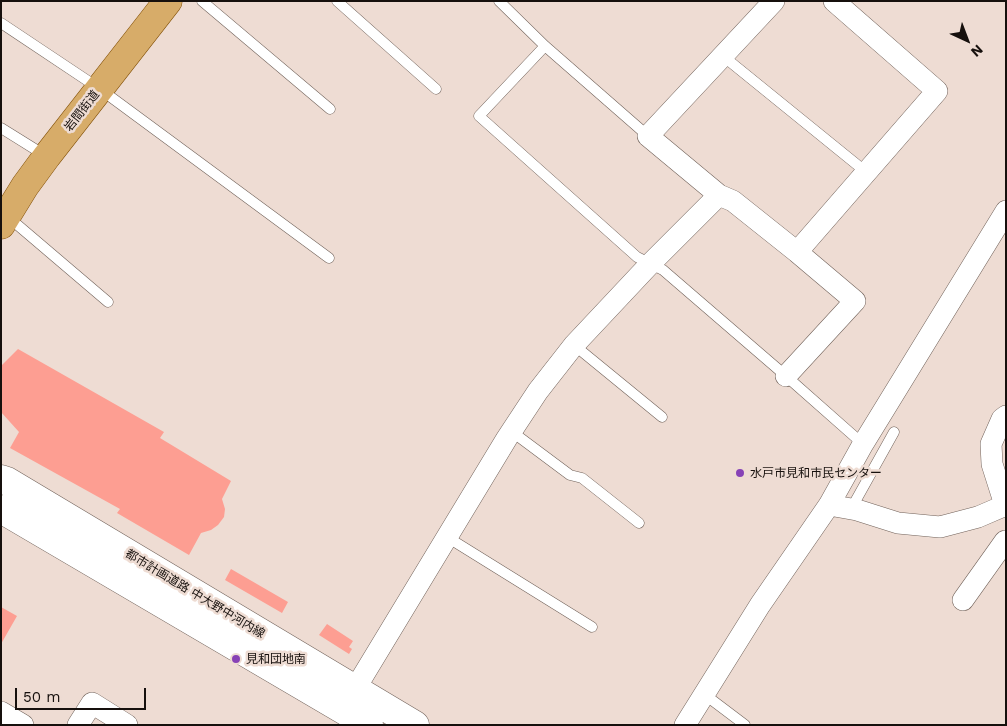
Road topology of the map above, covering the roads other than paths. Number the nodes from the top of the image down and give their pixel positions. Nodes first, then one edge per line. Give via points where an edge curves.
1 (168, 1) edge
2 (202, 1) edge
3 (337, 1) edge
4 (499, 1) edge
5 (774, 1) edge
6 (834, 1) edge
7 (1, 23) edge
8 (545, 46) junction
9 (723, 56) junction
10 (100, 89) junction
11 (436, 89) dead end
12 (330, 109) dead end
13 (1, 128) edge
14 (648, 136) junction
15 (47, 156) junction
16 (866, 172) junction
17 (719, 195) junction
18 (1006, 211) edge
19 (4, 220) edge
20 (797, 252) junction
21 (329, 258) dead end
22 (651, 263) junction
23 (108, 302) dead end
24 (574, 345) junction
25 (786, 376) junction
26 (1006, 416) edge
27 (662, 417) dead end
28 (511, 431) junction
29 (894, 432) dead end
30 (863, 444) junction
31 (1, 479) edge
32 (829, 505) junction
33 (1006, 505) edge
34 (1, 509) edge
35 (851, 509) junction
36 (978, 517) junction
37 (639, 523) dead end
38 (447, 537) junction
39 (1006, 541) edge
40 (963, 600) dead end
41 (592, 628) dead end
42 (354, 689) junction
43 (704, 694) junction
44 (1, 712) edge
45 (23, 725) edge
46 (78, 725) edge
47 (127, 725) edge
48 (369, 725) edge
49 (415, 725) edge
50 (685, 725) edge
51 (745, 725) edge

1 - 10 main road, 岩間街道
2 - 12 lane
3 - 11 lane
4 - 8 lane
5 - 9 street
6 - 16 street via 937,91
7 - 10 lane
8 - 14 lane
8 - 22 lane via 479,116 638,257
9 - 14 street
9 - 16 lane
10 - 15 main road, 岩間街道
10 - 21 lane
13 - 15 lane
14 - 17 street
15 - 19 main road, 岩間街道
16 - 20 street
17 - 20 street via 733,201
17 - 22 street
18 - 30 street
19 - 23 lane
20 - 25 street via 855,301
22 - 24 street
22 - 25 lane
24 - 27 lane
24 - 28 street
25 - 30 lane
26 - 33 street via 991,444 992,464
28 - 37 lane via 570,475 582,478
28 - 38 street
29 - 35 lane
30 - 32 street
31 - 42 street, 都市計画道路 中大野中河内線
32 - 35 street
32 - 43 street
33 - 36 street
34 - 48 street, 都市計画道路 中大野中河内線
35 - 36 street via 898,523 940,527
36 - 39 street
38 - 41 lane
38 - 42 street
39 - 40 street
42 - 49 street, 都市計画道路 中大野中河内線
43 - 50 street
43 - 51 lane
44 - 45 street
46 - 47 street via 92,703

